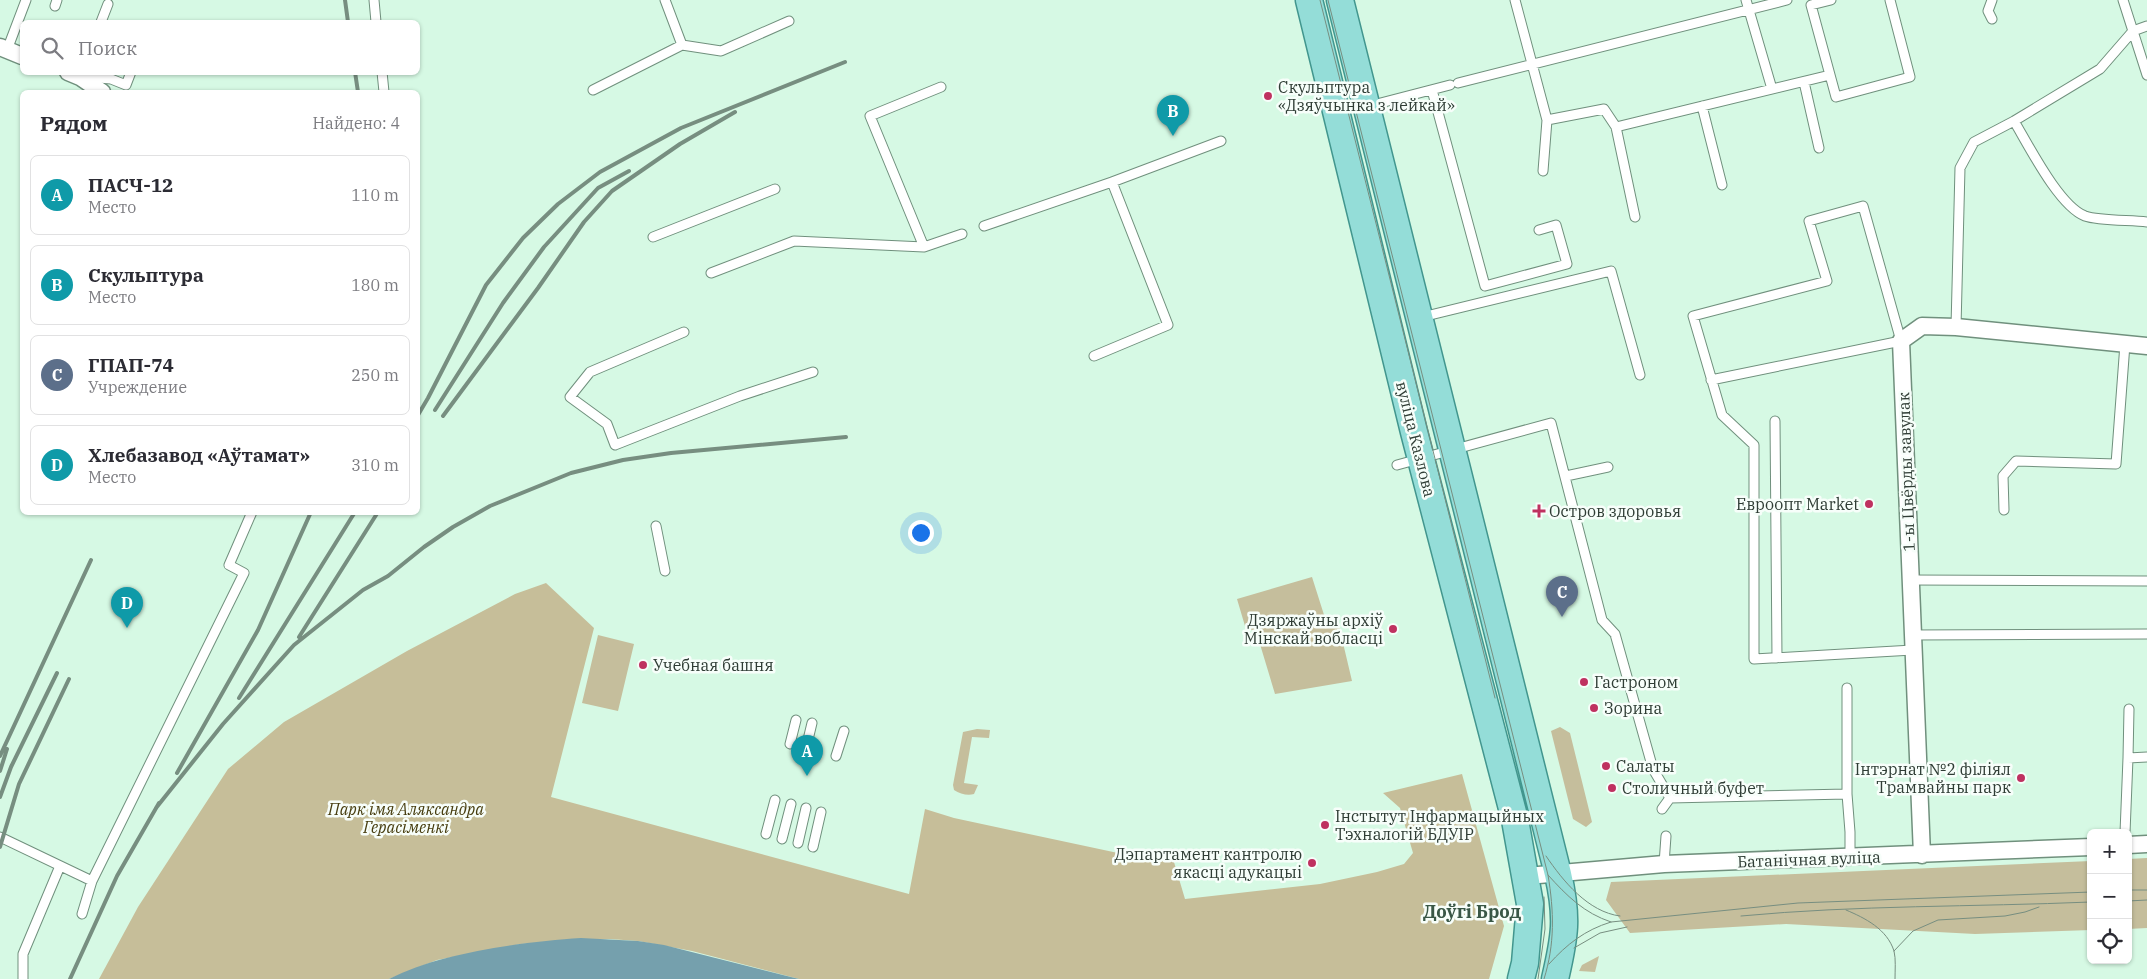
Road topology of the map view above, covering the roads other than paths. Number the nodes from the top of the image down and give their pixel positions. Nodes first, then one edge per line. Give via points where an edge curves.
1 (25, 0) edge
2 (374, 0) edge
3 (665, 0) edge
4 (1309, 0) edge
5 (1340, 0) edge
6 (1515, 0) edge
7 (1746, 0) edge
8 (1787, 0) edge
9 (1831, 0) edge
10 (1890, 0) edge
11 (1992, 0) edge
12 (2123, 0) edge
13 (1810, 2) edge
14 (108, 4) dead end
15 (1749, 10) junction
16 (1992, 19) dead end
17 (102, 20) edge
18 (376, 20) edge
19 (789, 21) dead end
20 (2147, 26) edge
21 (2133, 31) junction
22 (682, 45) junction
23 (10, 51) edge
24 (1534, 64) junction
25 (77, 75) edge
26 (82, 75) edge
27 (129, 75) edge
28 (382, 75) edge
29 (2147, 75) edge
30 (1830, 76) junction
31 (1804, 82) junction
32 (941, 88) dead end
33 (1772, 89) junction
34 (99, 90) edge
35 (384, 90) edge
36 (593, 90) dead end
37 (1432, 90) junction
38 (1702, 106) junction
39 (1367, 107) junction
40 (1547, 120) junction
41 (2014, 121) junction
42 (1616, 127) junction
43 (1221, 141) dead end
44 (1819, 148) dead end
45 (1543, 171) dead end
46 (1112, 182) junction
47 (1722, 185) dead end
48 (775, 189) dead end
49 (1635, 217) dead end
50 (2147, 222) edge
51 (984, 226) dead end
52 (1538, 230) dead end
53 (962, 234) dead end
54 (653, 237) dead end
55 (924, 247) junction
56 (711, 273) dead end
57 (1420, 318) junction
58 (1956, 327) junction
59 (684, 332) dead end
60 (1901, 341) junction
61 (2125, 344) junction
62 (2147, 346) edge
63 (1094, 356) dead end
64 (813, 372) dead end
65 (1640, 375) dead end
66 (1710, 380) junction
67 (1775, 420) dead end
68 (1454, 451) junction
69 (1409, 462) junction
70 (1608, 467) dead end
71 (1566, 476) junction
72 (2004, 510) dead end
73 (251, 515) edge
74 (656, 526) dead end
75 (665, 571) dead end
76 (1910, 580) junction
77 (2147, 581) edge
78 (2147, 634) edge
79 (1912, 643) junction
80 (1777, 658) junction
81 (1847, 688) dead end
82 (2129, 709) dead end
83 (796, 720) dead end
84 (812, 723) dead end
85 (844, 730) dead end
86 (790, 744) dead end
87 (806, 748) dead end
88 (836, 756) dead end
89 (2147, 757) edge
90 (2128, 758) junction
91 (1847, 794) junction
92 (1670, 798) junction
93 (775, 800) dead end
94 (791, 804) dead end
95 (806, 808) dead end
96 (1662, 809) dead end
97 (821, 812) dead end
98 (2125, 829) edge
99 (766, 834) dead end
100 (1666, 836) dead end
101 (0, 837) edge
102 (782, 839) dead end
103 (798, 843) dead end
104 (2147, 844) edge
105 (2132, 845) edge
106 (813, 847) dead end
107 (2087, 847) edge
108 (1922, 854) junction
109 (1850, 857) junction
110 (1664, 864) junction
111 (60, 866) junction
112 (1558, 874) junction
113 (1527, 876) junction
114 (92, 881) junction
115 (82, 914) dead end
116 (22, 979) edge
117 (1522, 979) edge
118 (1555, 979) edge

1 - 23 lane
2 - 18 lane
3 - 22 lane
4 - 69 main road, вуліца Казлова
5 - 39 main road, вуліца Казлова
6 - 24 lane
7 - 15 lane
8 - 15 lane
9 - 13 lane
10 - 30 lane via 1910,77 1836,97
11 - 16 lane via 1988,11
12 - 21 lane
13 - 30 lane
14 - 17 lane
15 - 24 lane
15 - 33 lane
19 - 22 lane via 721,51
20 - 21 lane
21 - 29 lane
21 - 41 lane via 2100,68
22 - 36 lane
24 - 37 lane
24 - 40 lane
25 - 34 street
26 - 27 lane via 126,85
28 - 35 lane
30 - 31 lane
31 - 33 lane
31 - 44 lane
32 - 55 lane via 870,116
33 - 38 lane
37 - 39 lane
37 - 52 lane via 1485,286 1567,264 1556,224
38 - 42 lane
38 - 47 lane
39 - 57 main road, вуліца Казлова
40 - 42 lane via 1604,108
40 - 45 lane
41 - 50 lane via 2070,207 2086,216
41 - 58 lane via 1974,142 1960,168
42 - 49 lane
43 - 46 lane
46 - 51 lane
46 - 63 lane via 1168,326
48 - 54 lane
53 - 55 lane
55 - 56 lane via 794,241
57 - 65 lane via 1610,270
57 - 68 main road, вуліца Казлова
58 - 60 street via 1922,326
58 - 61 street
59 - 64 lane via 590,372 570,397 607,424 615,445 740,396
60 - 66 lane
60 - 66 lane via 1863,206 1809,221 1827,281 1693,316
60 - 76 street, 1-ы Цвёрды завулак
61 - 62 street
61 - 72 lane via 2116,464 2016,461 2003,476
66 - 80 lane via 1722,415 1754,445 1754,659
67 - 80 lane
68 - 69 lane
68 - 71 lane via 1551,423
68 - 112 main road, вуліца Казлова
69 - 113 main road, вуліца Казлова via 1515,820
70 - 71 lane
71 - 92 lane via 1602,620 1615,634 1652,769
73 - 114 lane via 229,565 244,572
74 - 75 lane
76 - 77 lane
76 - 79 street, 1-ы Цвёрды завулак
78 - 79 lane
79 - 80 lane
79 - 108 street, 1-ы Цвёрды завулак
81 - 91 lane
82 - 90 lane
83 - 86 lane
84 - 87 lane
85 - 88 lane
89 - 90 lane
90 - 98 lane
91 - 92 lane
91 - 109 lane
92 - 96 lane
93 - 99 lane
94 - 102 lane
95 - 103 lane
97 - 106 lane
100 - 110 lane
101 - 111 lane
104 - 105 street
107 - 108 street, Батанічная вуліца
108 - 109 street, Батанічная вуліца
109 - 110 street, Батанічная вуліца
110 - 112 street, Батанічная вуліца
111 - 114 lane
111 - 116 lane via 23,954
112 - 113 street, Батанічная вуліца
112 - 118 main road, вуліца Казлова via 1565,906 1565,925
113 - 117 main road, вуліца Казлова via 1530,904
114 - 115 lane

